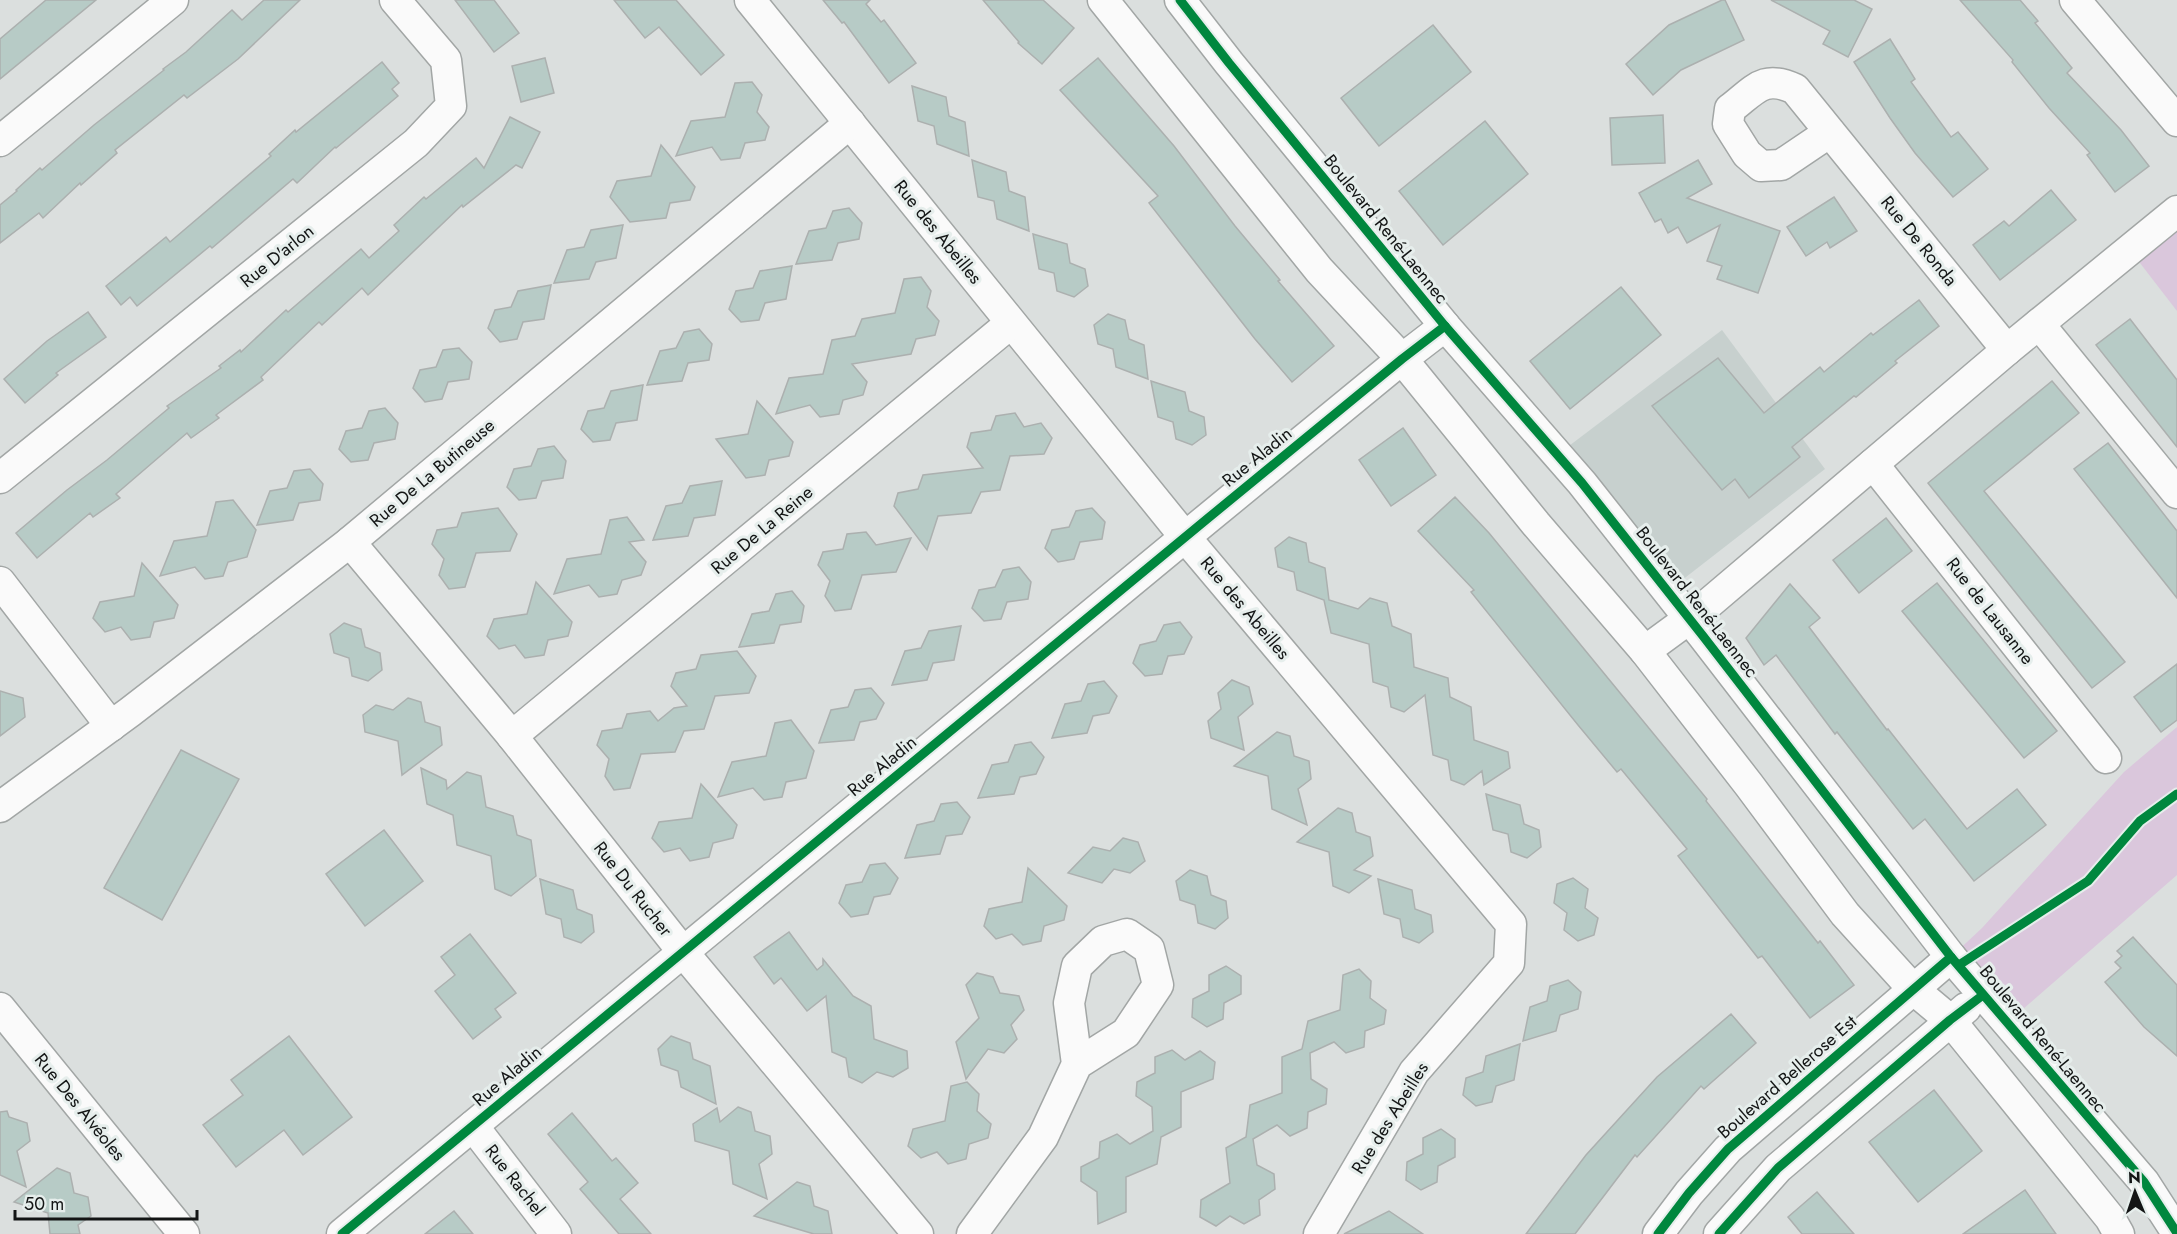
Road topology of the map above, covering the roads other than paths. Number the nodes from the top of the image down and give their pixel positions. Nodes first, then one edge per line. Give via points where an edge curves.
1 (173, 0) edge
2 (395, 0) edge
3 (750, 0) edge
4 (1103, 0) edge
5 (1179, 0) edge
6 (2075, 0) edge
7 (2177, 121) edge
8 (850, 123) junction
9 (1830, 132) dead end
10 (0, 141) edge
11 (2177, 211) edge
12 (1011, 323) junction
13 (2038, 324) junction
14 (1445, 326) junction
15 (2007, 350) junction
16 (1402, 359) junction
17 (1873, 464) junction
18 (0, 478) edge
19 (2177, 493) edge
20 (1185, 537) junction
21 (350, 542) junction
22 (0, 582) edge
23 (1689, 619) junction
24 (1645, 651) junction
25 (111, 726) junction
26 (512, 736) junction
27 (2106, 758) dead end
28 (0, 807) edge
29 (683, 952) junction
30 (1951, 957) junction
31 (1913, 989) junction
32 (1983, 995) junction
33 (0, 1008) edge
34 (1950, 1020) junction
35 (1077, 1064) dead end
36 (473, 1126) junction
37 (1689, 1193) junction
38 (1722, 1233) edge
39 (2177, 1233) edge
40 (184, 1234) edge
41 (342, 1234) edge
42 (556, 1234) edge
43 (918, 1234) edge
44 (972, 1234) edge
45 (1319, 1234) edge
46 (1658, 1234) edge
47 (2119, 1234) edge

1 - 10 street
2 - 18 street, Rue D'arlon via 446,60 451,106 416,143
3 - 8 street, Rue des Abeilles
4 - 16 street via 1319,270
5 - 14 street, Boulevard René-Laennec
6 - 7 street
8 - 12 street, Rue des Abeilles
8 - 21 street, Rue De La Butineuse
9 - 15 street, Rue De Ronda
11 - 13 street
12 - 20 street, Rue des Abeilles
12 - 26 street, Rue De La Reine
13 - 15 street
13 - 19 street
14 - 16 street, Rue Aladin
14 - 23 street, Boulevard René-Laennec via 1582,483
15 - 17 street
16 - 20 street, Rue Aladin
16 - 24 street
17 - 23 street
17 - 27 street, Rue de Lausanne
20 - 29 street, Rue Aladin
20 - 45 street, Rue des Abeilles via 1511,924 1509,963 1414,1072
21 - 25 street, Rue De La Butineuse
21 - 26 street, Rue Du Rucher
22 - 25 street
23 - 24 street
23 - 30 street, Boulevard René-Laennec
24 - 31 street via 1845,914
25 - 28 street, Rue De La Butineuse
26 - 29 street, Rue Du Rucher
29 - 36 street, Rue Aladin
29 - 43 street, Rue Du Rucher
30 - 31 street, Boulevard Bellerose Est
30 - 32 street, Boulevard René-Laennec
31 - 34 street
31 - 37 street, Boulevard Bellerose Est via 1728,1149
32 - 34 street
32 - 39 street, Boulevard René-Laennec via 2144,1182
33 - 40 street, Rue Des Alvéoles
34 - 38 street via 1778,1168
34 - 47 street
35 - 44 street via 1043,1137
36 - 41 street, Rue Aladin
36 - 42 street, Rue Rachel
37 - 38 street
37 - 46 street, Boulevard Bellerose Est

